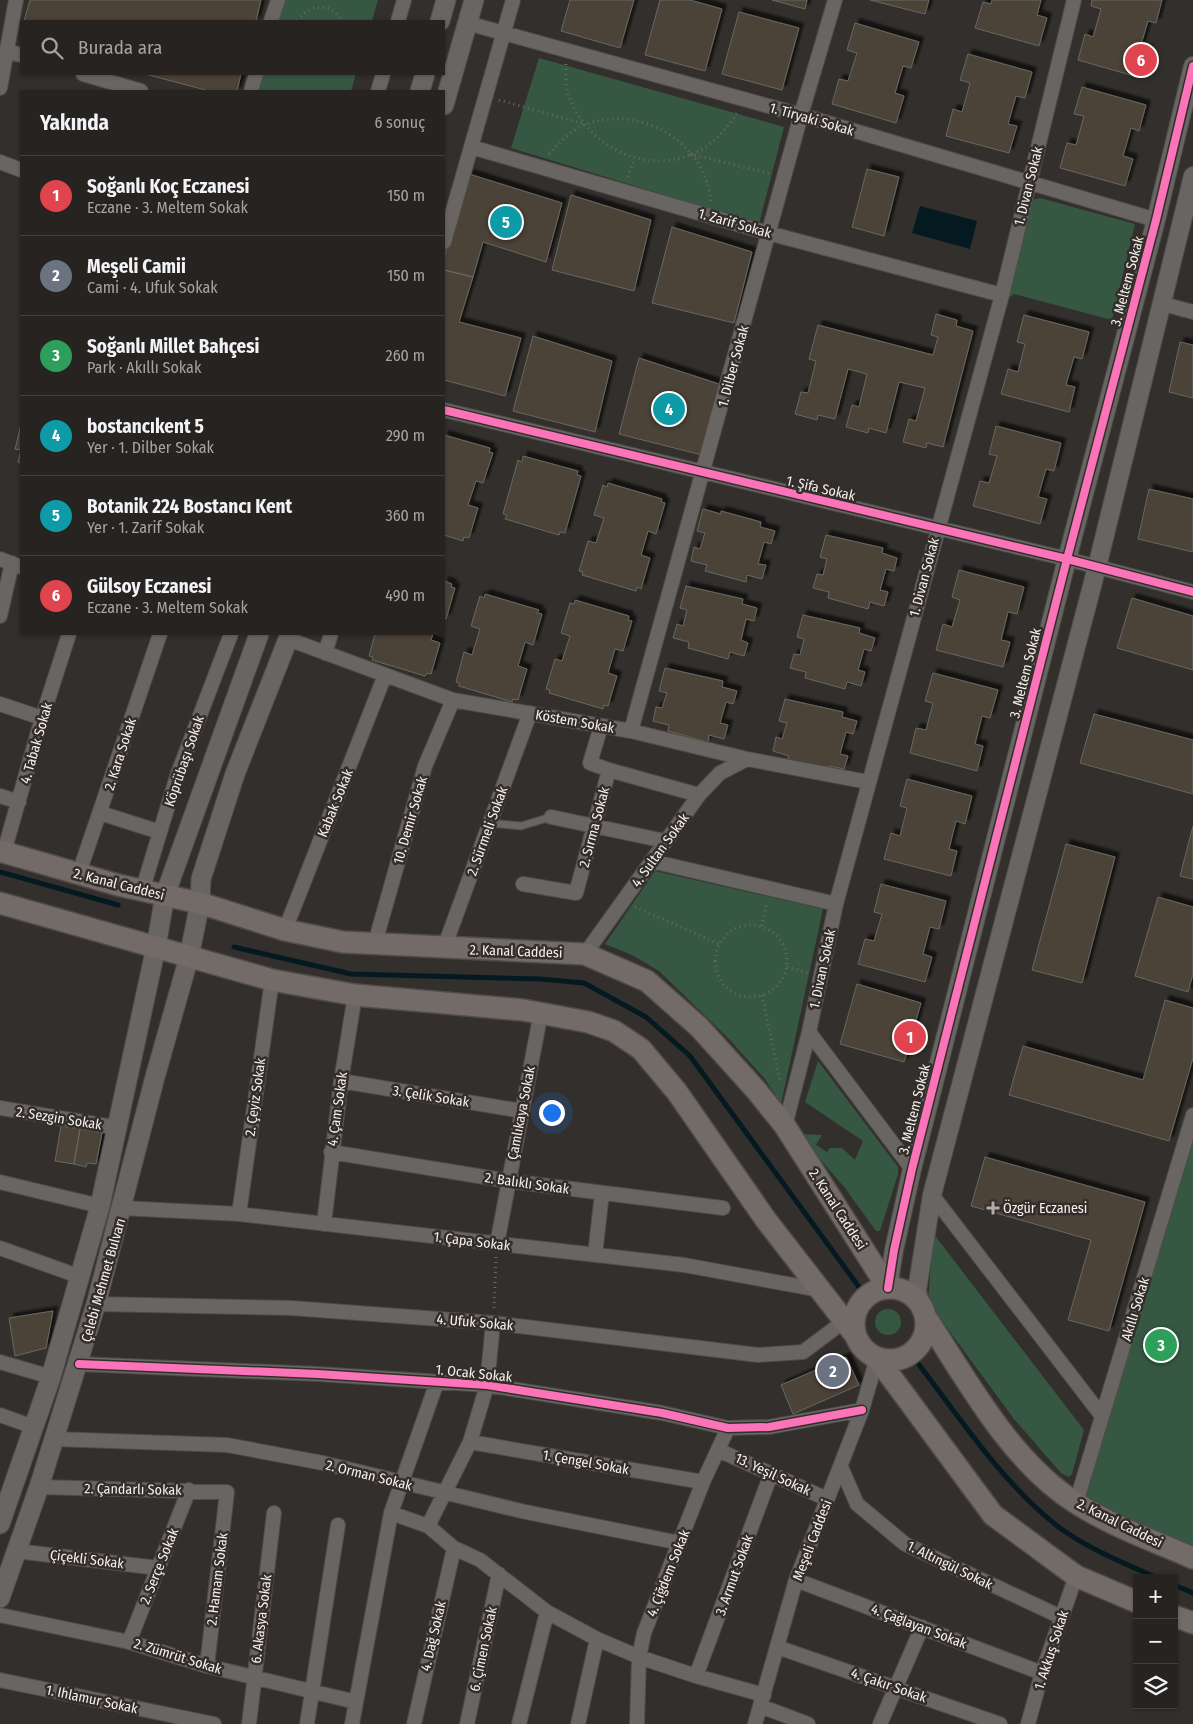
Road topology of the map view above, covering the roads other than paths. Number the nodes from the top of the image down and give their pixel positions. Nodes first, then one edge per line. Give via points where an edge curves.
1 (16, 0) edge
2 (278, 0) edge
3 (404, 0) edge
4 (446, 0) edge
5 (474, 0) edge
6 (513, 0) edge
7 (834, 0) edge
8 (1074, 0) edge
9 (271, 20) edge
10 (398, 20) edge
11 (440, 20) edge
12 (468, 23) junction
13 (503, 33) junction
14 (7, 51) junction
15 (20, 55) edge
16 (1193, 66) edge
17 (86, 75) edge
18 (256, 75) edge
19 (383, 75) edge
20 (425, 75) edge
21 (0, 88) edge
22 (138, 90) edge
23 (251, 90) edge
24 (378, 90) edge
25 (420, 90) edge
26 (445, 102) edge
27 (800, 115) junction
28 (471, 146) junction
29 (0, 162) edge
30 (20, 170) edge
31 (1193, 176) edge
32 (1028, 184) junction
33 (1156, 220) junction
34 (768, 233) junction
35 (445, 238) edge
36 (1002, 295) junction
37 (1163, 304) junction
38 (1193, 312) edge
39 (445, 410) edge
40 (704, 473) junction
41 (937, 529) junction
42 (1066, 559) junction
43 (11, 563) edge
44 (1097, 567) junction
45 (1193, 592) edge
46 (0, 616) edge
47 (69, 635) edge
48 (160, 635) edge
49 (231, 635) edge
50 (258, 635) edge
51 (331, 635) edge
52 (289, 636) edge
53 (325, 653) junction
54 (386, 675) junction
55 (453, 700) junction
56 (0, 704) edge
57 (530, 714) junction
58 (42, 718) junction
59 (601, 726) junction
60 (631, 731) junction
61 (747, 759) junction
62 (609, 770) junction
63 (868, 782) junction
64 (699, 795) junction
65 (0, 796) edge
66 (20, 802) junction
67 (100, 813) junction
68 (551, 817) joint
69 (490, 823) junction
70 (594, 826) junction
71 (160, 832) junction
72 (665, 842) junction
73 (2, 852) edge
74 (651, 861) junction
75 (79, 874) junction
76 (523, 884) dead end
77 (142, 891) junction
78 (165, 896) junction
79 (0, 903) edge
80 (200, 903) junction
81 (836, 904) junction
82 (284, 930) junction
83 (375, 943) junction
84 (156, 947) junction
85 (444, 948) junction
86 (585, 954) junction
87 (189, 956) junction
88 (272, 980) junction
89 (355, 995) junction
90 (541, 1012) junction
91 (809, 1032) junction
92 (341, 1081) junction
93 (0, 1108) edge
94 (522, 1110) junction
95 (1193, 1115) edge
96 (785, 1126) junction
97 (118, 1128) junction
98 (331, 1152) junction
99 (912, 1169) junction
100 (0, 1182) edge
101 (509, 1182) junction
102 (602, 1193) junction
103 (932, 1195) junction
104 (100, 1206) junction
105 (122, 1208) junction
106 (723, 1208) dead end
107 (239, 1214) junction
108 (324, 1224) junction
109 (497, 1244) junction
110 (0, 1248) edge
111 (595, 1255) junction
112 (81, 1277) junction
113 (888, 1288) junction
114 (820, 1290) junction
115 (96, 1304) junction
116 (922, 1310) junction
117 (493, 1323) junction
118 (850, 1329) junction
119 (877, 1358) junction
120 (0, 1362) edge
121 (79, 1364) junction
122 (51, 1377) junction
123 (437, 1382) junction
124 (487, 1385) junction
125 (862, 1410) junction
126 (0, 1415) edge
127 (1102, 1416) junction
128 (34, 1427) junction
129 (728, 1428) junction
130 (54, 1439) junction
131 (470, 1442) junction
132 (718, 1450) junction
133 (840, 1467) junction
134 (771, 1474) junction
135 (703, 1482) junction
136 (402, 1483) junction
137 (39, 1487) junction
138 (189, 1490) junction
139 (227, 1492) joint
140 (5, 1493) edge
141 (444, 1494) junction
142 (827, 1499) junction
143 (1076, 1503) junction
144 (274, 1513) dead end
145 (392, 1513) junction
146 (0, 1524) edge
147 (338, 1525) dead end
148 (428, 1526) junction
149 (680, 1543) junction
150 (454, 1548) junction
151 (16, 1551) junction
152 (1193, 1558) edge
153 (158, 1568) junction
154 (499, 1574) junction
155 (1076, 1576) junction
156 (796, 1580) junction
157 (0, 1598) edge
158 (1133, 1600) edge
159 (547, 1612) junction
160 (0, 1615) edge
161 (1062, 1617) junction
162 (1178, 1617) edge
163 (1193, 1623) edge
164 (922, 1627) junction
165 (597, 1639) junction
166 (129, 1642) junction
167 (777, 1647) junction
168 (639, 1656) junction
169 (207, 1666) junction
170 (1042, 1673) junction
171 (696, 1676) junction
172 (254, 1678) junction
173 (0, 1680) edge
174 (896, 1688) junction
175 (312, 1693) junction
176 (762, 1700) junction
177 (356, 1702) junction
178 (214, 1724) edge
179 (249, 1724) edge
180 (307, 1724) edge
181 (352, 1724) edge
182 (414, 1724) edge
183 (467, 1724) edge
184 (519, 1724) edge
185 (578, 1724) edge
186 (637, 1724) edge
187 (755, 1724) edge
188 (808, 1724) edge
189 (880, 1724) edge
190 (1000, 1724) edge
191 (1028, 1724) edge

1 - 14 street
2 - 9 street
3 - 10 street
4 - 11 main road
5 - 12 main road
6 - 13 street
7 - 27 street, 1. Dilber Sokak
8 - 32 street, 1. Divan Sokak
12 - 13 street, 1. Tiryaki Sokak
12 - 26 main road
13 - 27 street, 1. Tiryaki Sokak
13 - 28 street
14 - 15 street
14 - 21 street
16 - 33 street, 3. Meltem Sokak
17 - 22 street
18 - 23 street
19 - 24 street
20 - 25 main road
27 - 32 street, 1. Tiryaki Sokak
27 - 34 street, 1. Dilber Sokak
28 - 34 street, 1. Zarif Sokak
28 - 35 street
29 - 30 street
31 - 37 street
32 - 33 street, 1. Tiryaki Sokak
32 - 36 street, 1. Divan Sokak
33 - 42 street, 3. Meltem Sokak
34 - 36 street, 1. Zarif Sokak
34 - 40 street, 1. Dilber Sokak
36 - 41 street, 1. Divan Sokak
37 - 38 street
37 - 44 street
39 - 40 street, 1. Şifa Sokak
40 - 41 street, 1. Şifa Sokak
40 - 60 street, 1. Dilber Sokak
41 - 42 street, 1. Şifa Sokak
41 - 63 street, 1. Divan Sokak
42 - 44 street, 1. Şifa Sokak
42 - 99 street, 3. Meltem Sokak
43 - 46 street
44 - 45 street, 1. Şifa Sokak
44 - 103 street
47 - 58 street, 4. Tabak Sokak
48 - 67 street, 2. Kara Sokak
49 - 71 street, Köprübaşı Sokak via 178,773
50 - 78 main road, Çelebi Mehmet Bulvarı
51 - 53 street
52 - 53 street, Köstem Sokak
52 - 80 main road, Çelebi Mehmet Bulvarı via 235,774 200,879
53 - 54 street, Köstem Sokak
54 - 55 street, Köstem Sokak
54 - 82 street, Kabak Sokak
55 - 57 street, Köstem Sokak
55 - 83 street, 10. Demir Sokak via 425,766
56 - 58 street
57 - 59 street, Köstem Sokak
57 - 69 street, 2. Sürmeli Sokak
58 - 66 street, 4. Tabak Sokak
59 - 60 street, Köstem Sokak
59 - 62 street via 590,763
60 - 61 street, Köstem Sokak
61 - 63 street, Köstem Sokak
61 - 64 street, 4. Sultan Sokak via 720,773
62 - 64 street, 2. Sırma Sokak
62 - 70 street, 2. Sırma Sokak
63 - 81 street, 1. Divan Sokak
64 - 72 street, 4. Sultan Sokak
65 - 66 street
66 - 73 street, 4. Tabak Sokak
67 - 71 street
67 - 75 street, 2. Kara Sokak
68 - 69 lane via 521,826
68 - 70 street
69 - 85 street, 2. Sürmeli Sokak
70 - 72 street
70 - 76 street, 2. Sırma Sokak via 576,893
71 - 77 street, Köprübaşı Sokak
72 - 74 street, 4. Sultan Sokak
73 - 75 main road, 2. Kanal Caddesi
74 - 81 street
74 - 86 street, 4. Sultan Sokak
75 - 77 main road, 2. Kanal Caddesi
77 - 78 main road, 2. Kanal Caddesi
78 - 80 main road, 2. Kanal Caddesi
78 - 84 main road, Çelebi Mehmet Bulvarı
79 - 84 main road
80 - 82 main road, 2. Kanal Caddesi
80 - 87 main road, Çelebi Mehmet Bulvarı
81 - 91 street, 1. Divan Sokak
82 - 83 main road, 2. Kanal Caddesi via 343,942
83 - 85 main road, 2. Kanal Caddesi
84 - 87 main road
84 - 97 main road, Çelebi Mehmet Bulvarı
85 - 86 main road, 2. Kanal Caddesi
86 - 96 main road, 2. Kanal Caddesi via 647,981 699,1027
87 - 88 main road
87 - 105 main road, Çelebi Mehmet Bulvarı via 154,1077
88 - 89 main road
88 - 107 street, 2. Çeyiz Sokak
89 - 90 main road
89 - 92 street, 4. Çam Sokak
90 - 94 street, Çamlıkaya Sokak
90 - 114 main road via 614,1031 641,1049 713,1140 747,1194
91 - 96 street, 1. Divan Sokak
91 - 99 street
92 - 94 street, 3. Çelik Sokak
92 - 98 street, 4. Çam Sokak
93 - 97 street, 2. Sezgin Sokak
94 - 101 street, Çamlıkaya Sokak
95 - 127 street, Akıllı Sokak
96 - 113 main road, 2. Kanal Caddesi
97 - 104 main road, Çelebi Mehmet Bulvarı
98 - 101 street, 2. Balıklı Sokak
98 - 108 street, 4. Çam Sokak
99 - 113 street, 3. Meltem Sokak
100 - 104 street
101 - 102 street, 2. Balıklı Sokak
101 - 109 street, Çamlıkaya Sokak
102 - 106 street, 2. Balıklı Sokak
102 - 111 street
103 - 116 street via 917,1290
103 - 127 street
104 - 112 main road, Çelebi Mehmet Bulvarı
105 - 107 street, 1. Çapa Sokak
105 - 115 main road, Çelebi Mehmet Bulvarı
107 - 108 street, 1. Çapa Sokak
108 - 109 street, 1. Çapa Sokak
109 - 111 street, 1. Çapa Sokak
110 - 112 street
111 - 114 street, 1. Çapa Sokak via 684,1265
112 - 122 main road, Çelebi Mehmet Bulvarı
113 - 116 main road via 905,1291
113 - 118 main road via 874,1291 864,1298
114 - 118 main road
115 - 117 street, 4. Ufuk Sokak via 291,1308
115 - 121 main road, Çelebi Mehmet Bulvarı
116 - 119 main road via 924,1335 912,1353 891,1360
116 - 143 main road, 2. Kanal Caddesi via 998,1426 1040,1474
117 - 118 street, 4. Ufuk Sokak via 758,1355 803,1352
117 - 124 street, 1. Ocak Sokak
118 - 119 main road via 864,1350
119 - 125 street, Meşeli Caddesi
119 - 155 main road via 993,1515
120 - 122 street
121 - 123 street, 1. Ocak Sokak
121 - 130 main road, Çelebi Mehmet Bulvarı
122 - 128 main road, Çelebi Mehmet Bulvarı
123 - 124 street, 1. Ocak Sokak
123 - 136 street
124 - 129 street, 1. Ocak Sokak via 662,1413
124 - 131 street, 1. Ocak Sokak
125 - 129 street, 1. Ocak Sokak via 769,1427
125 - 133 street, Meşeli Caddesi
126 - 128 street
127 - 143 street, Akıllı Sokak
128 - 140 main road, Çelebi Mehmet Bulvarı
129 - 132 street, 4. Çiğdem Sokak
130 - 136 street, 2. Orman Sokak via 227,1445 323,1463
130 - 137 main road, Çelebi Mehmet Bulvarı
131 - 135 street, 1. Çengel Sokak
131 - 141 street, 1. Ocak Sokak
132 - 134 street, 13. Yeşil Sokak
132 - 135 street, 4. Çiğdem Sokak
133 - 142 street, Meşeli Caddesi
133 - 161 street, 1. Altıngül Sokak via 857,1504 905,1544
134 - 142 street, 13. Yeşil Sokak
134 - 171 street, 3. Armut Sokak
135 - 149 street, 4. Çiğdem Sokak
136 - 141 street, 2. Orman Sokak
136 - 145 street
137 - 138 street, 2. Çandarlı Sokak
137 - 151 main road, Çelebi Mehmet Bulvarı
138 - 139 street, 2. Çandarlı Sokak
138 - 153 street, 2. Serçe Sokak
139 - 169 street, 2. Hamam Sokak
140 - 146 main road, Çelebi Mehmet Bulvarı
141 - 148 street, 1. Ocak Sokak
141 - 149 street, 2. Orman Sokak
142 - 156 street, Meşeli Caddesi
143 - 152 main road, 2. Kanal Caddesi
144 - 172 street, 6. Akasya Sokak
145 - 148 street
145 - 177 street
147 - 175 street
148 - 150 street
149 - 168 street, 4. Çiğdem Sokak via 644,1633
150 - 154 street via 480,1560
150 - 182 street, 4. Dağ Sokak
151 - 153 street, Çiçekli Sokak
151 - 157 main road, Çelebi Mehmet Bulvarı
153 - 166 street, 2. Serçe Sokak
154 - 159 street
154 - 183 street, 6. Çimen Sokak
155 - 158 main road
155 - 161 street, 1. Akkuş Sokak
156 - 164 street, 4. Çağlayan Sokak
156 - 167 street, Meşeli Caddesi
159 - 165 street
159 - 184 street
160 - 166 street, 2. Zümrüt Sokak
161 - 170 street, 1. Akkuş Sokak
162 - 163 main road
164 - 170 street, 4. Çağlayan Sokak
164 - 174 street
165 - 168 street
165 - 185 street
166 - 169 street, 2. Zümrüt Sokak
167 - 174 street, 4. Çakır Sokak
167 - 176 street, Meşeli Caddesi
168 - 171 street
168 - 186 street, 4. Çiğdem Sokak
169 - 172 street, 2. Zümrüt Sokak
170 - 191 street, 1. Akkuş Sokak
171 - 176 street
172 - 175 street, 2. Zümrüt Sokak
172 - 179 street, 6. Akasya Sokak
173 - 178 street, 1. Ihlamur Sokak
174 - 189 street
174 - 190 street, 4. Çakır Sokak
175 - 177 street, 2. Zümrüt Sokak
175 - 180 street
176 - 187 street, Meşeli Caddesi
176 - 188 street
177 - 181 street

